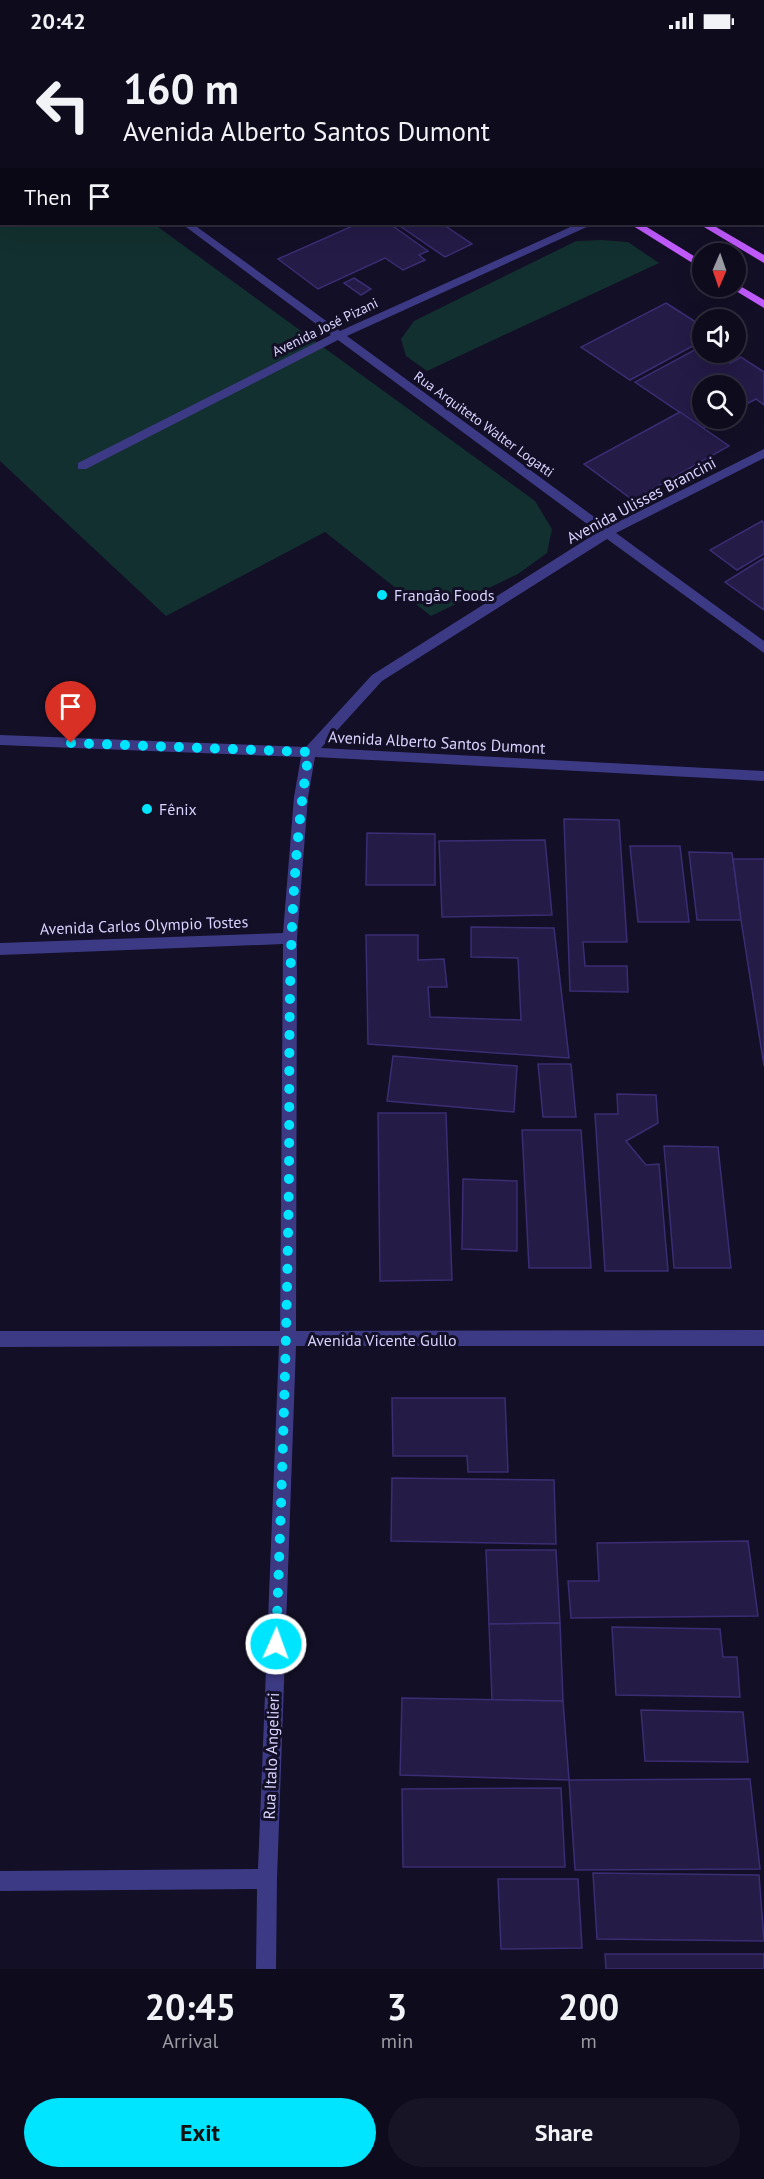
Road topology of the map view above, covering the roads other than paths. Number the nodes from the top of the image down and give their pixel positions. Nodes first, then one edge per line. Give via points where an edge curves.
1 (188, 225) edge
2 (583, 225) edge
3 (637, 225) edge
4 (706, 225) edge
5 (692, 260) edge
6 (764, 260) edge
7 (746, 293) edge
8 (764, 305) edge
9 (338, 336) junction
10 (764, 453) edge
11 (82, 466) dead end
12 (608, 532) junction
13 (764, 648) edge
14 (0, 740) edge
15 (309, 752) junction
16 (764, 776) edge
17 (290, 938) junction
18 (0, 949) edge
19 (0, 1339) edge
20 (288, 1340) junction
21 (764, 1341) edge
22 (267, 1879) junction
23 (0, 1881) edge
24 (266, 1969) edge

1 - 9 street, Rua Arquiteto Walter Logatti
2 - 9 street, Avenida José Pizani
3 - 5 main road
4 - 6 main road
7 - 8 main road
9 - 11 street, Avenida José Pizani
9 - 12 street, Rua Arquiteto Walter Logatti
10 - 12 street, Avenida Ulisses Brancini
12 - 13 street, Rua Arquiteto Walter Logatti
12 - 15 street, Avenida Ulisses Brancini via 377,678
14 - 15 street, Avenida Alberto Santos Dumont
15 - 16 street, Avenida Alberto Santos Dumont
15 - 17 street, Rua Italo Angelieri via 301,797
17 - 18 street, Avenida Carlos Olympio Tostes
17 - 20 street, Rua Italo Angelieri
19 - 20 street, Avenida Vicente Gullo
20 - 21 street, Avenida Vicente Gullo
20 - 22 street, Rua Italo Angelieri
22 - 23 street
22 - 24 street, Rua Italo Angelieri

